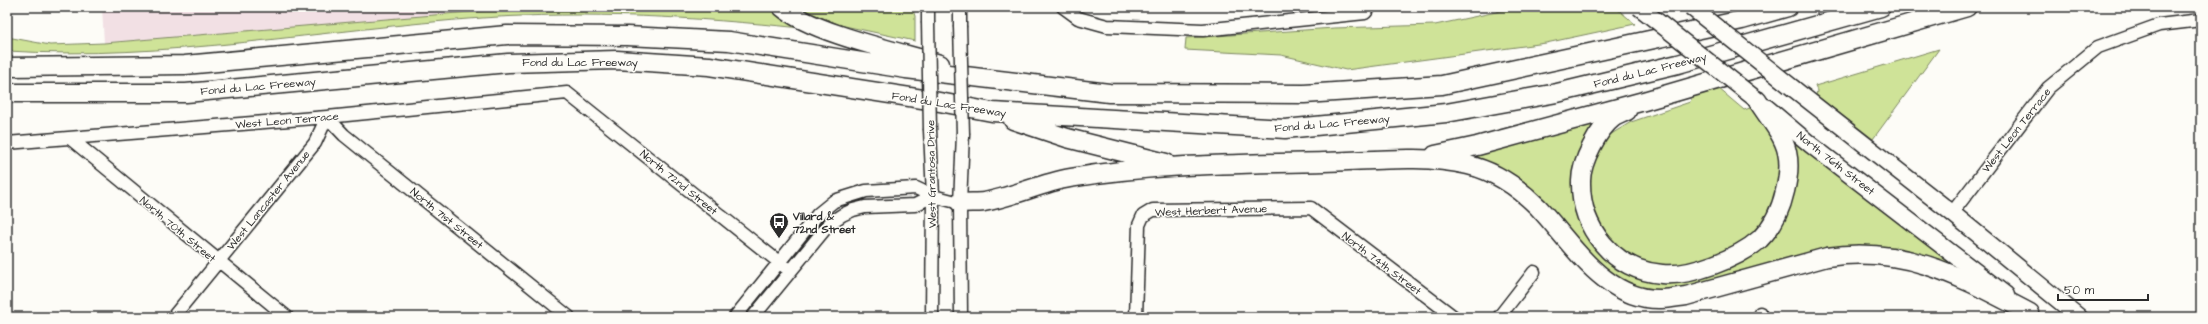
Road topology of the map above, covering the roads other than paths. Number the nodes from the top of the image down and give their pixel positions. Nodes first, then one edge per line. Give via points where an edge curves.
1 (782, 7) edge
2 (928, 7) edge
3 (960, 7) edge
4 (1063, 7) edge
5 (1370, 7) edge
6 (1639, 7) edge
7 (1692, 7) edge
8 (1764, 7) edge
9 (1788, 7) edge
10 (1881, 7) edge
11 (1967, 7) edge
12 (1742, 20) junction
13 (2201, 20) edge
14 (7, 67) edge
15 (989, 79) junction
16 (567, 93) joint
17 (7, 94) edge
18 (1757, 100) junction
19 (1644, 101) junction
20 (992, 112) junction
21 (327, 117) junction
22 (71, 138) junction
23 (7, 143) edge
24 (1402, 160) junction
25 (1179, 166) junction
26 (933, 196) junction
27 (960, 202) junction
28 (1311, 208) joint
29 (1952, 213) junction
30 (218, 262) junction
31 (779, 262) junction
32 (790, 271) junction
33 (1534, 272) dead end
34 (2032, 315) edge
35 (173, 317) edge
36 (287, 317) edge
37 (569, 317) edge
38 (734, 317) edge
39 (753, 317) edge
40 (932, 317) edge
41 (961, 317) edge
42 (1136, 317) edge
43 (1454, 317) edge
44 (1499, 317) edge
45 (2080, 317) edge

1 - 15 highway via 840,35
2 - 26 street, West Grantosa Drive, bridge
3 - 27 street, bridge via 963,134
4 - 5 street via 1078,18 1107,26 1203,30 1365,13
6 - 18 main road, North 76th Street, bridge
7 - 29 main road, bridge
8 - 12 highway
9 - 12 highway
10 - 20 highway, Fond du Lac Freeway via 1663,67 1557,93 1446,113 1285,129
11 - 19 highway
12 - 15 highway via 1442,85 1304,94 1163,94 1109,93
13 - 29 street, West Leon Terrace via 2159,25 2098,47 2048,88
14 - 15 highway via 185,65 507,35 627,36 729,41 906,69
16 - 21 street, West Leon Terrace
16 - 31 street, North 72nd Street
17 - 20 highway, Fond du Lac Freeway via 186,93 508,63 617,60 708,66
18 - 19 highway via 1787,152 1788,182 1782,206 1760,239 1740,252 1696,270 1662,274 1636,269 1617,257 1599,240 1587,219 1581,198 1581,174 1587,155 1597,137 1613,118
18 - 34 main road, North 76th Street via 1811,145
19 - 24 highway via 1477,146
20 - 25 highway via 1067,138
21 - 22 street, West Leon Terrace
21 - 30 street, West Lancaster Avenue via 314,142
21 - 37 street, North 71st Street via 344,135
22 - 23 street, West Leon Terrace
22 - 30 street, North 70th Street
24 - 25 highway
24 - 34 highway via 1446,161 1471,166 1501,178 1537,207 1595,272 1627,292 1645,297 1662,299 1686,296 1846,254 1912,260 1939,269
25 - 27 highway via 1069,178 983,202
26 - 27 street
26 - 31 street via 916,188 866,191 834,201 818,214
26 - 32 street via 915,205 865,207 842,215 830,223
26 - 40 street, West Grantosa Drive
27 - 41 street
28 - 42 street, West Herbert Avenue via 1153,210 1143,216 1139,225
28 - 43 street, North 74th Street
29 - 45 main road
30 - 35 street, West Lancaster Avenue
30 - 36 street, North 70th Street
31 - 32 street, North 72nd Street
31 - 38 street
32 - 39 street
33 - 44 street

